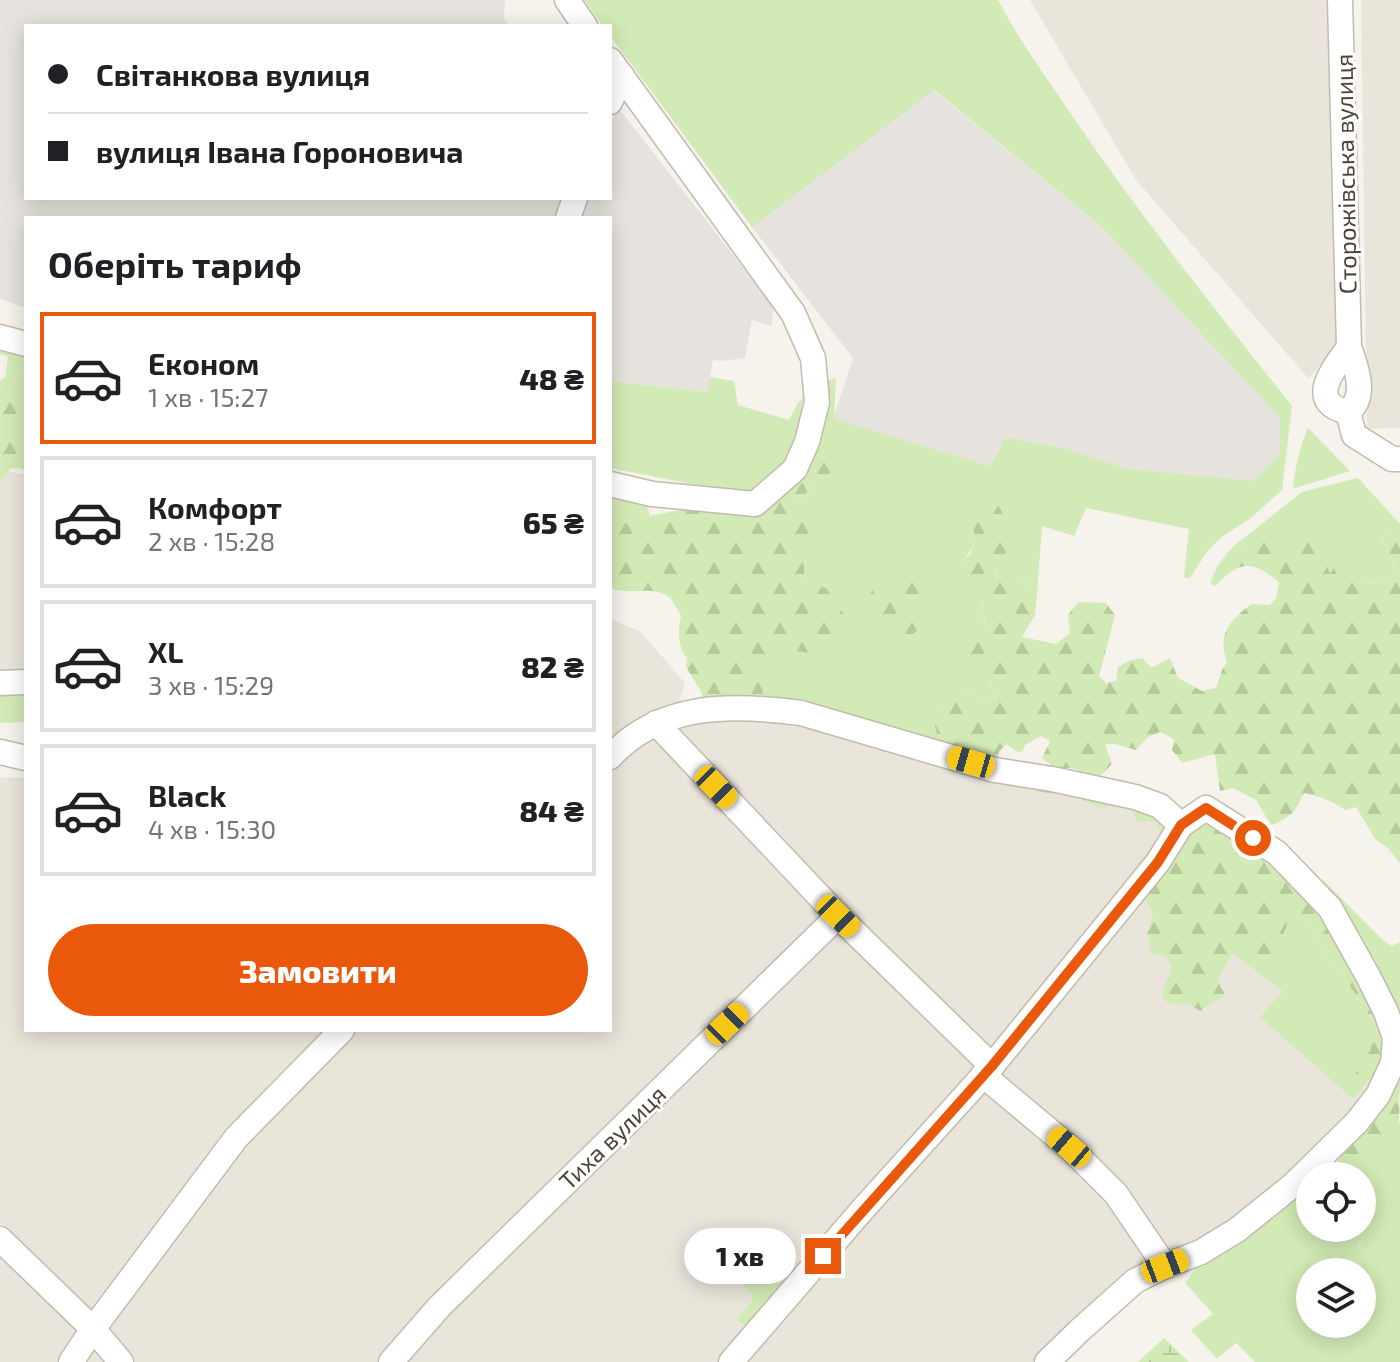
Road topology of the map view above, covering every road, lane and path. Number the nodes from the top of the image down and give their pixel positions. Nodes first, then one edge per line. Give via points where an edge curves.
1 (567, 0) edge
2 (1340, 0) edge
3 (584, 24) edge
4 (616, 68) edge
5 (612, 91) edge
6 (0, 337) edge
7 (24, 343) edge
8 (1400, 459) edge
9 (612, 484) edge
10 (24, 682) edge
11 (0, 683) edge
12 (656, 723) junction
13 (0, 752) edge
14 (612, 755) edge
15 (24, 758) edge
16 (1181, 825) junction
17 (838, 916) junction
18 (340, 1032) edge
19 (988, 1071) junction
20 (0, 1239) edge
21 (1165, 1266) junction
22 (93, 1329) junction
23 (71, 1362) edge
24 (121, 1362) edge
25 (391, 1362) edge
26 (731, 1362) edge
27 (1047, 1362) edge

1 - 3 street
2 - 8 street, Сторожівська вулиця via 1349,347 1324,390 1337,409 1348,412 1354,435
4 - 5 street
4 - 9 street via 793,313 813,358 817,402 795,469 755,504 652,494
6 - 7 street
10 - 11 street
12 - 14 street
12 - 16 street via 715,708 801,713 995,770 1135,797 1160,806
12 - 17 street
13 - 15 street
16 - 19 street via 1158,862
16 - 21 street via 1206,808 1277,853 1330,908 1395,1038 1393,1063 1357,1122 1293,1185 1237,1230
17 - 19 street
17 - 25 street, Тиха вулиця via 440,1306
18 - 22 street via 236,1138
19 - 21 street via 1116,1194
19 - 26 street
20 - 22 street
21 - 27 street via 1135,1281
22 - 23 street
22 - 24 street

